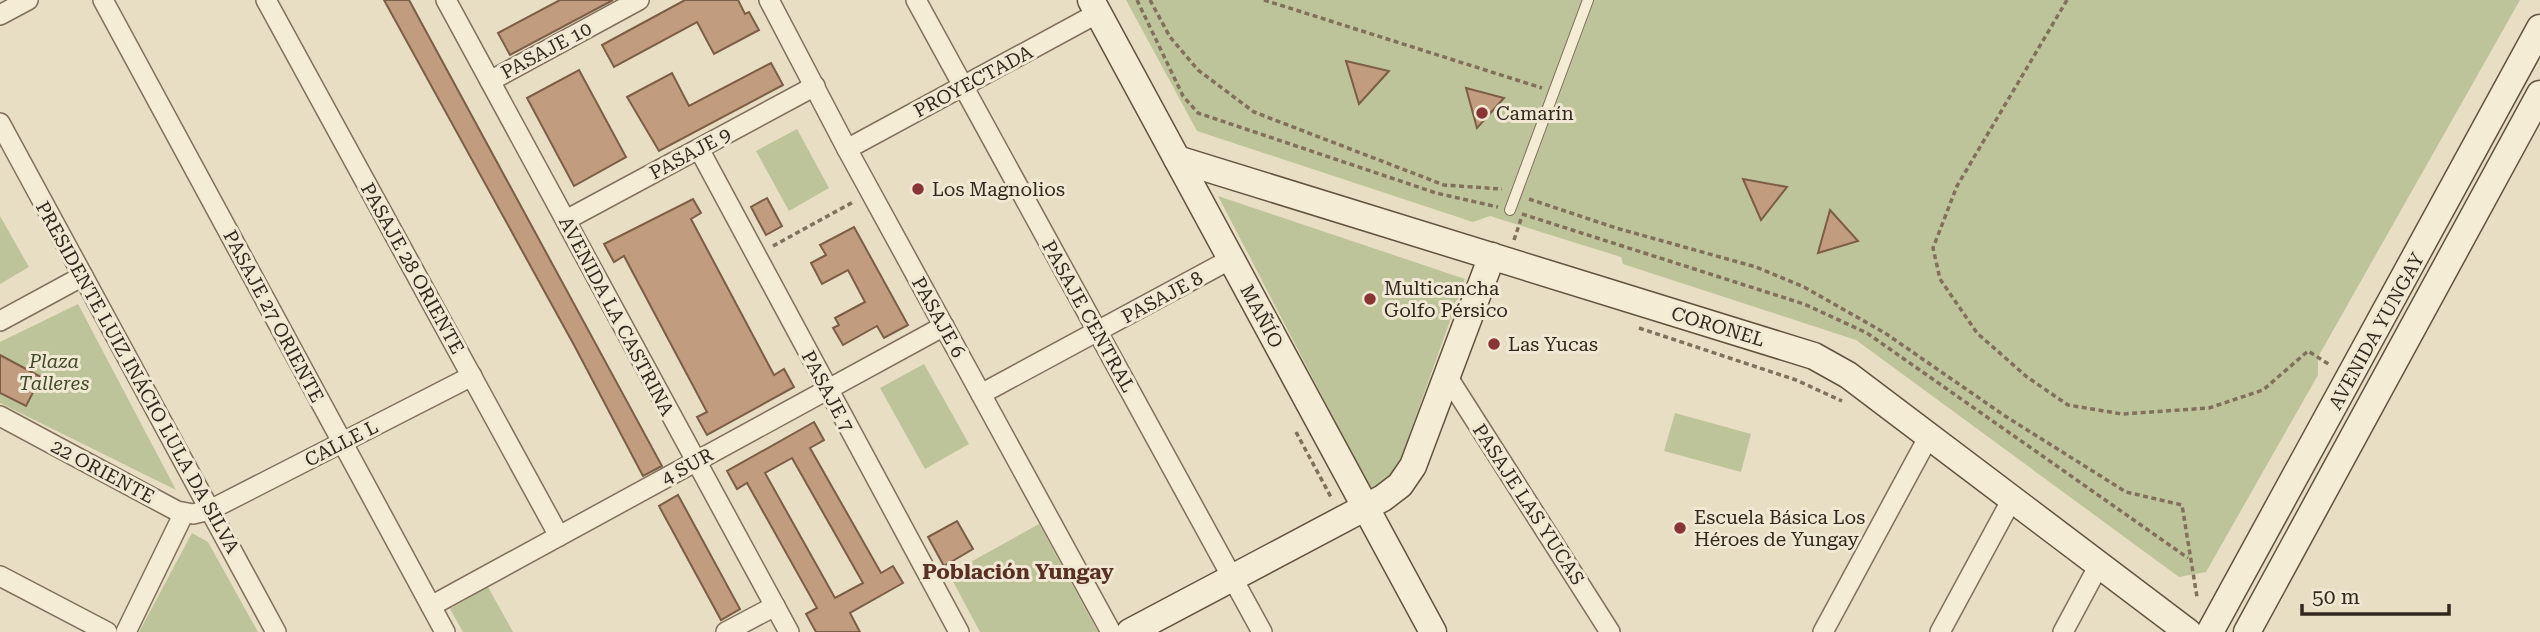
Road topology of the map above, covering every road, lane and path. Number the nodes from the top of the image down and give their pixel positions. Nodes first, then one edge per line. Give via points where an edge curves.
1 (28, 0) edge
2 (103, 0) edge
3 (266, 0) edge
4 (446, 0) edge
5 (639, 0) edge
6 (769, 0) edge
7 (916, 0) edge
8 (1137, 0) edge
9 (1150, 0) edge
10 (1264, 0) edge
11 (1588, 0) edge
12 (2067, 0) edge
13 (1095, 6) edge
14 (0, 15) edge
15 (2540, 29) edge
16 (490, 81) junction
17 (815, 86) junction
18 (963, 86) junction
19 (1555, 92) junction
20 (2540, 94) edge
21 (0, 123) edge
22 (699, 149) junction
23 (847, 149) junction
24 (1177, 159) junction
25 (871, 193) junction
26 (1516, 193) junction
27 (1510, 210) junction
28 (566, 220) junction
29 (1519, 225) dead end
30 (1514, 240) dead end
31 (755, 255) junction
32 (1492, 256) junction
33 (1231, 259) junction
34 (83, 276) junction
35 (0, 321) edge
36 (1627, 324) dead end
37 (944, 326) junction
38 (1098, 332) junction
39 (2332, 366) dead end
40 (472, 376) junction
41 (1447, 376) junction
42 (827, 390) junction
43 (981, 394) junction
44 (1850, 406) dead end
45 (0, 416) edge
46 (1929, 436) junction
47 (342, 442) junction
48 (696, 461) junction
49 (2012, 499) junction
50 (1365, 506) junction
51 (210, 510) junction
52 (184, 513) junction
53 (559, 536) junction
54 (2188, 558) junction
55 (2099, 565) junction
56 (0, 576) edge
57 (1232, 578) junction
58 (2197, 597) dead end
59 (431, 606) junction
60 (775, 606) junction
61 (107, 632) edge
62 (126, 632) edge
63 (276, 632) edge
64 (445, 632) edge
65 (726, 632) edge
66 (789, 632) edge
67 (959, 632) edge
68 (1111, 632) edge
69 (1130, 632) edge
70 (1262, 632) edge
71 (1433, 632) edge
72 (1611, 632) edge
73 (1823, 632) edge
74 (1940, 632) edge
75 (2063, 632) edge
76 (2188, 632) edge
77 (2210, 632) edge
78 (2247, 632) edge

1 - 14 street
2 - 47 street, PASAJE 27 ORIENTE
3 - 40 street, PASAJE 28 ORIENTE
4 - 16 street, AVENIDA LA CASTRINA
5 - 16 street, PASAJE 10
6 - 17 street, PASAJE 6
7 - 18 street, PASAJE CENTRAL
8 - 27 path via 1182,96 1198,113 1436,193
9 - 26 path via 1170,37 1198,71 1254,112 1444,185
10 - 19 path
11 - 19 lane
12 - 39 path via 1956,186 1933,248 1940,279 1977,333 2068,405 2122,414 2209,408 2263,390 2308,351
13 - 18 street, PROYECTADA
13 - 24 street, MAÑÍO
15 - 77 street, AVENIDA YUNGAY
16 - 28 street, AVENIDA LA CASTRINA
17 - 22 street, PASAJE 9
17 - 23 street, PASAJE 6
18 - 23 street, PROYECTADA
18 - 38 street, PASAJE CENTRAL
19 - 26 lane
20 - 78 street, AVENIDA YUNGAY
21 - 34 street, PRESIDENTE LUIZ INÁCIO LULA DA SILVA
22 - 28 street, PASAJE 9
22 - 31 street, PASAJE 7
23 - 25 street, PASAJE 6
24 - 32 street, CORONEL
24 - 33 street, MAÑÍO
25 - 31 path
25 - 37 street, PASAJE 6
26 - 27 lane
26 - 54 path via 1616,228 1756,267 1824,298 2126,492 2182,505
27 - 54 path via 1804,304 1867,332
28 - 48 street, AVENIDA LA CASTRINA
29 - 30 path
31 - 42 street, PASAJE 7
32 - 41 street
32 - 46 street, CORONEL via 1814,356 1848,375
33 - 38 street, PASAJE 8
33 - 50 street, MAÑÍO
34 - 35 street
34 - 51 street, PRESIDENTE LUIZ INÁCIO LULA DA SILVA
36 - 44 path via 1796,380
37 - 42 street, 4 SUR
37 - 43 street, PASAJE 6
38 - 43 street, PASAJE 8
38 - 57 street, PASAJE CENTRAL
40 - 47 street, CALLE L
40 - 53 street, PASAJE 28 ORIENTE
41 - 50 street via 1407,476 1392,492
41 - 72 street, PASAJE LAS YUCAS
42 - 48 street, 4 SUR
42 - 67 street, PASAJE 7
43 - 68 street, PASAJE 6
45 - 52 street, 22 ORIENTE
46 - 49 street, CORONEL
46 - 73 street
47 - 51 street, CALLE L
47 - 59 street, PASAJE 27 ORIENTE
48 - 53 street, 4 SUR
48 - 60 street, AVENIDA LA CASTRINA
49 - 55 street, CORONEL
49 - 74 street
50 - 57 street
50 - 71 street, MAÑÍO
51 - 52 street
51 - 63 street, PRESIDENTE LUIZ INÁCIO LULA DA SILVA
52 - 62 street
53 - 59 street, 4 SUR
54 - 58 path
55 - 75 street
55 - 76 street, CORONEL
56 - 61 street
57 - 69 street
57 - 70 street, PASAJE CENTRAL
59 - 64 street, PASAJE 27 ORIENTE
60 - 65 street
60 - 66 street, AVENIDA LA CASTRINA

